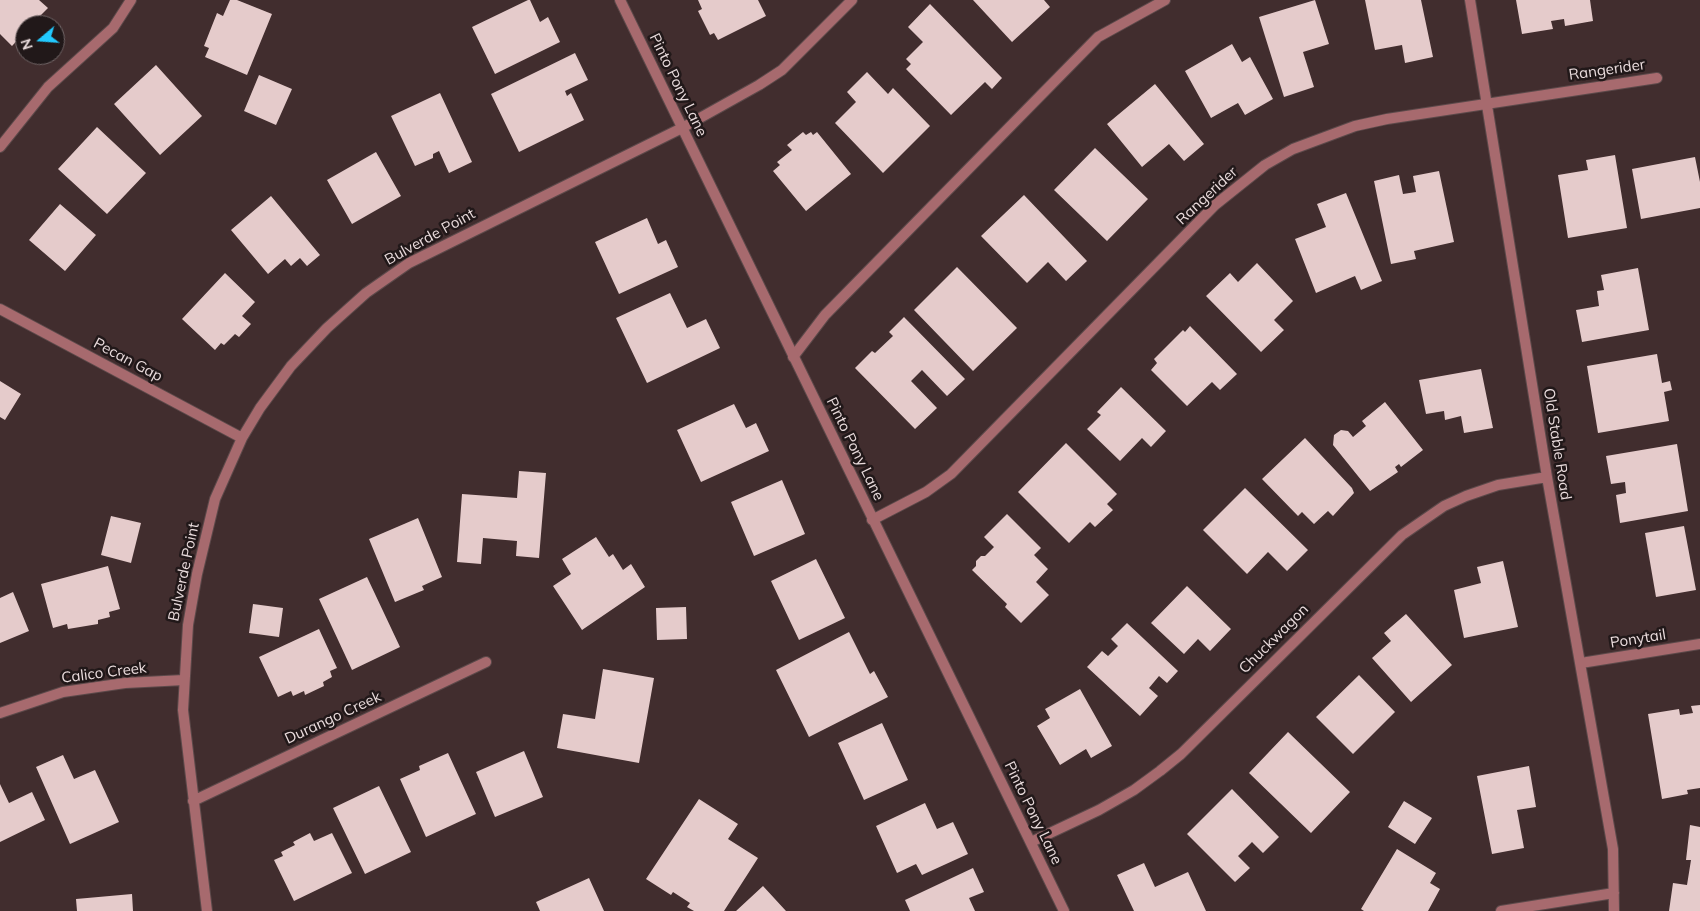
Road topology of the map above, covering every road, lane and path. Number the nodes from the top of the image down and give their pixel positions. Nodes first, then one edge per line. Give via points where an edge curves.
1 (131, 0) edge
2 (620, 0) edge
3 (852, 0) edge
4 (1165, 0) edge
5 (1470, 0) edge
6 (1657, 78) dead end
7 (1486, 103) junction
8 (682, 128) junction
9 (0, 147) edge
10 (0, 309) edge
11 (793, 357) junction
12 (242, 438) junction
13 (1547, 477) junction
14 (872, 520) junction
15 (1700, 644) edge
16 (486, 662) dead end
17 (1581, 663) junction
18 (184, 680) junction
19 (0, 713) edge
20 (193, 801) junction
21 (1031, 842) junction
22 (1614, 893) junction
23 (208, 911) edge
24 (1064, 911) edge
25 (1501, 911) edge
26 (1614, 911) edge

1 - 9 street via 113,28 48,87
2 - 8 street, Pinto Pony Lane
3 - 8 street, Bulverde Point via 782,70
4 - 11 street via 1098,36 826,315
5 - 7 street, Old Stable Road
6 - 7 street, Rangerider
7 - 13 street, Old Stable Road
7 - 14 street, Rangerider via 1355,126 1293,149 1265,165 1215,205 951,474 926,492
8 - 11 street, Pinto Pony Lane
8 - 12 street, Bulverde Point via 409,263 373,288 327,328 291,366
10 - 12 street, Pecan Gap
11 - 14 street, Pinto Pony Lane
12 - 18 street, Bulverde Point via 215,499 197,574 188,625
13 - 17 street, Old Stable Road
13 - 21 street, Chuckwagon via 1498,485 1466,496 1444,506 1402,535 1181,754 1134,790
14 - 21 street, Pinto Pony Lane
15 - 17 street, Ponytail
16 - 20 street, Durango Creek
17 - 22 street, Old Stable Road via 1613,849
18 - 19 street, Calico Creek via 124,682 64,692
18 - 20 street, Bulverde Point via 183,710
20 - 23 street, Bulverde Point
21 - 24 street, Pinto Pony Lane
22 - 25 street
22 - 26 street, Old Stable Road

